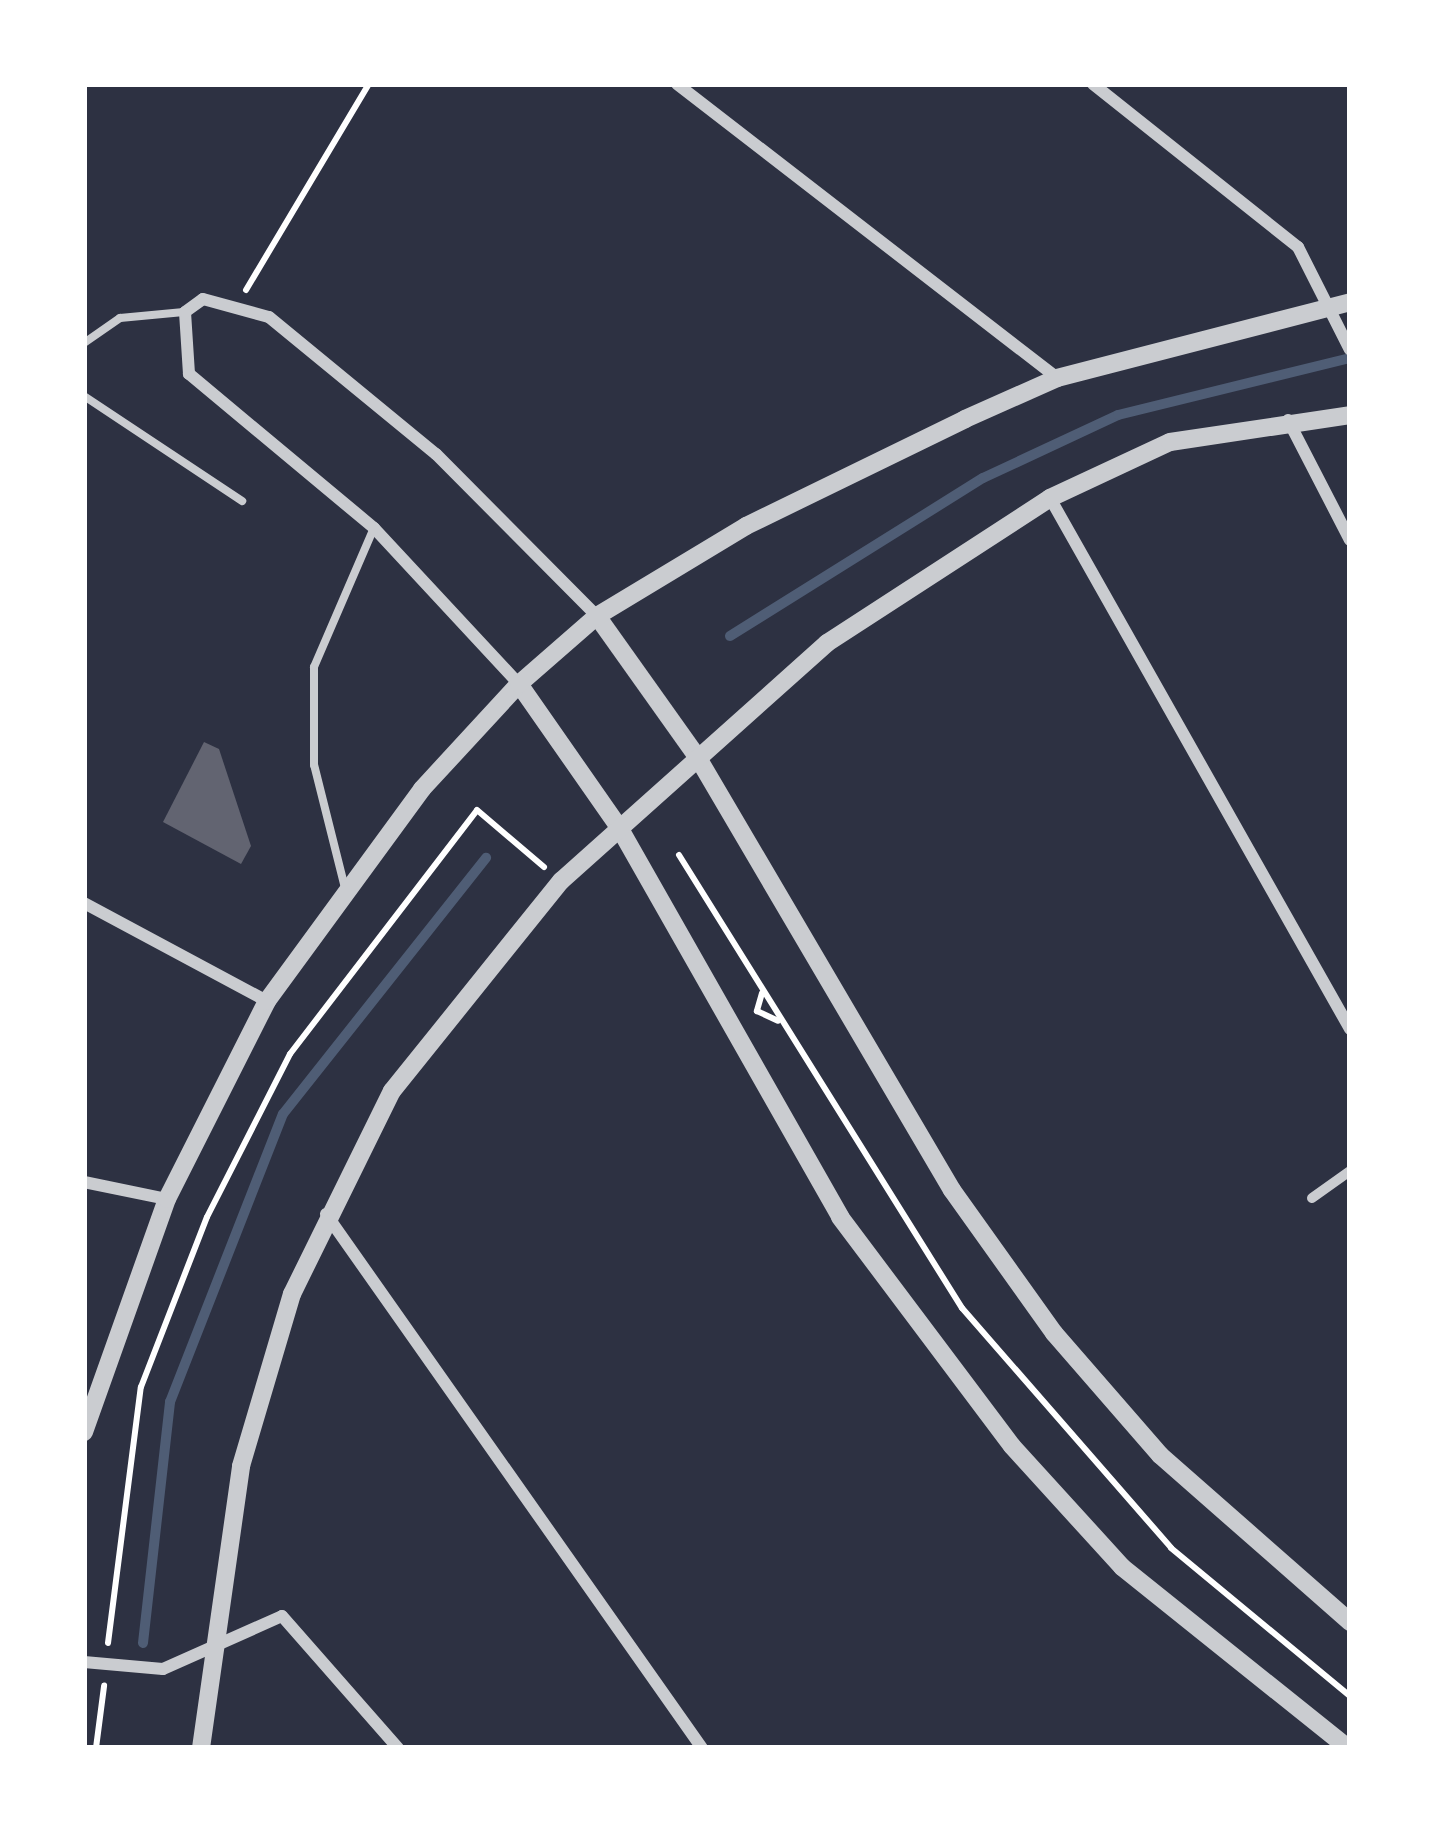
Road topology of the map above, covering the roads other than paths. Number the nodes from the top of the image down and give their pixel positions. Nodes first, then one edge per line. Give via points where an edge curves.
1 (677, 84) edge
2 (1094, 84) edge
3 (1341, 304) edge
4 (185, 312) junction
5 (84, 343) edge
6 (1350, 350) edge
7 (1057, 379) junction
8 (84, 396) edge
9 (1350, 415) edge
10 (1288, 420) junction
11 (1050, 498) junction
12 (242, 501) dead end
13 (374, 529) junction
14 (1350, 540) edge
15 (597, 616) junction
16 (519, 684) junction
17 (698, 758) junction
18 (620, 829) junction
19 (346, 892) junction
20 (84, 903) edge
21 (267, 1001) junction
22 (1350, 1029) edge
23 (1350, 1171) edge
24 (84, 1182) edge
25 (1312, 1198) dead end
26 (167, 1199) junction
27 (326, 1214) junction
28 (85, 1423) edge
29 (1350, 1622) edge
30 (213, 1654) junction
31 (84, 1662) edge
32 (201, 1748) edge
33 (398, 1748) edge
34 (702, 1748) edge
35 (1348, 1748) edge

1 - 7 street
2 - 3 street via 1274,223
3 - 6 street
3 - 7 street
4 - 5 lane via 120,318
4 - 13 street via 189,374
4 - 15 street via 203,299 238,303 436,454
7 - 15 street via 746,526
8 - 12 lane
9 - 10 street
10 - 11 street via 1170,442
10 - 14 street
11 - 17 street via 827,643
11 - 22 street
13 - 16 street
13 - 19 lane via 314,668 314,765
15 - 16 street
15 - 17 street
16 - 18 street
16 - 19 street
17 - 18 street
17 - 29 street via 952,1190 1054,1333 1160,1455
18 - 27 street via 561,881 392,1091
18 - 35 street via 840,1217 1012,1446 1123,1567
19 - 21 street
20 - 21 street
21 - 26 street
23 - 25 street
24 - 26 street
26 - 28 street
27 - 30 street via 263,1375
27 - 34 street
30 - 31 street via 163,1670
30 - 32 street
30 - 33 street via 261,1618 282,1616

